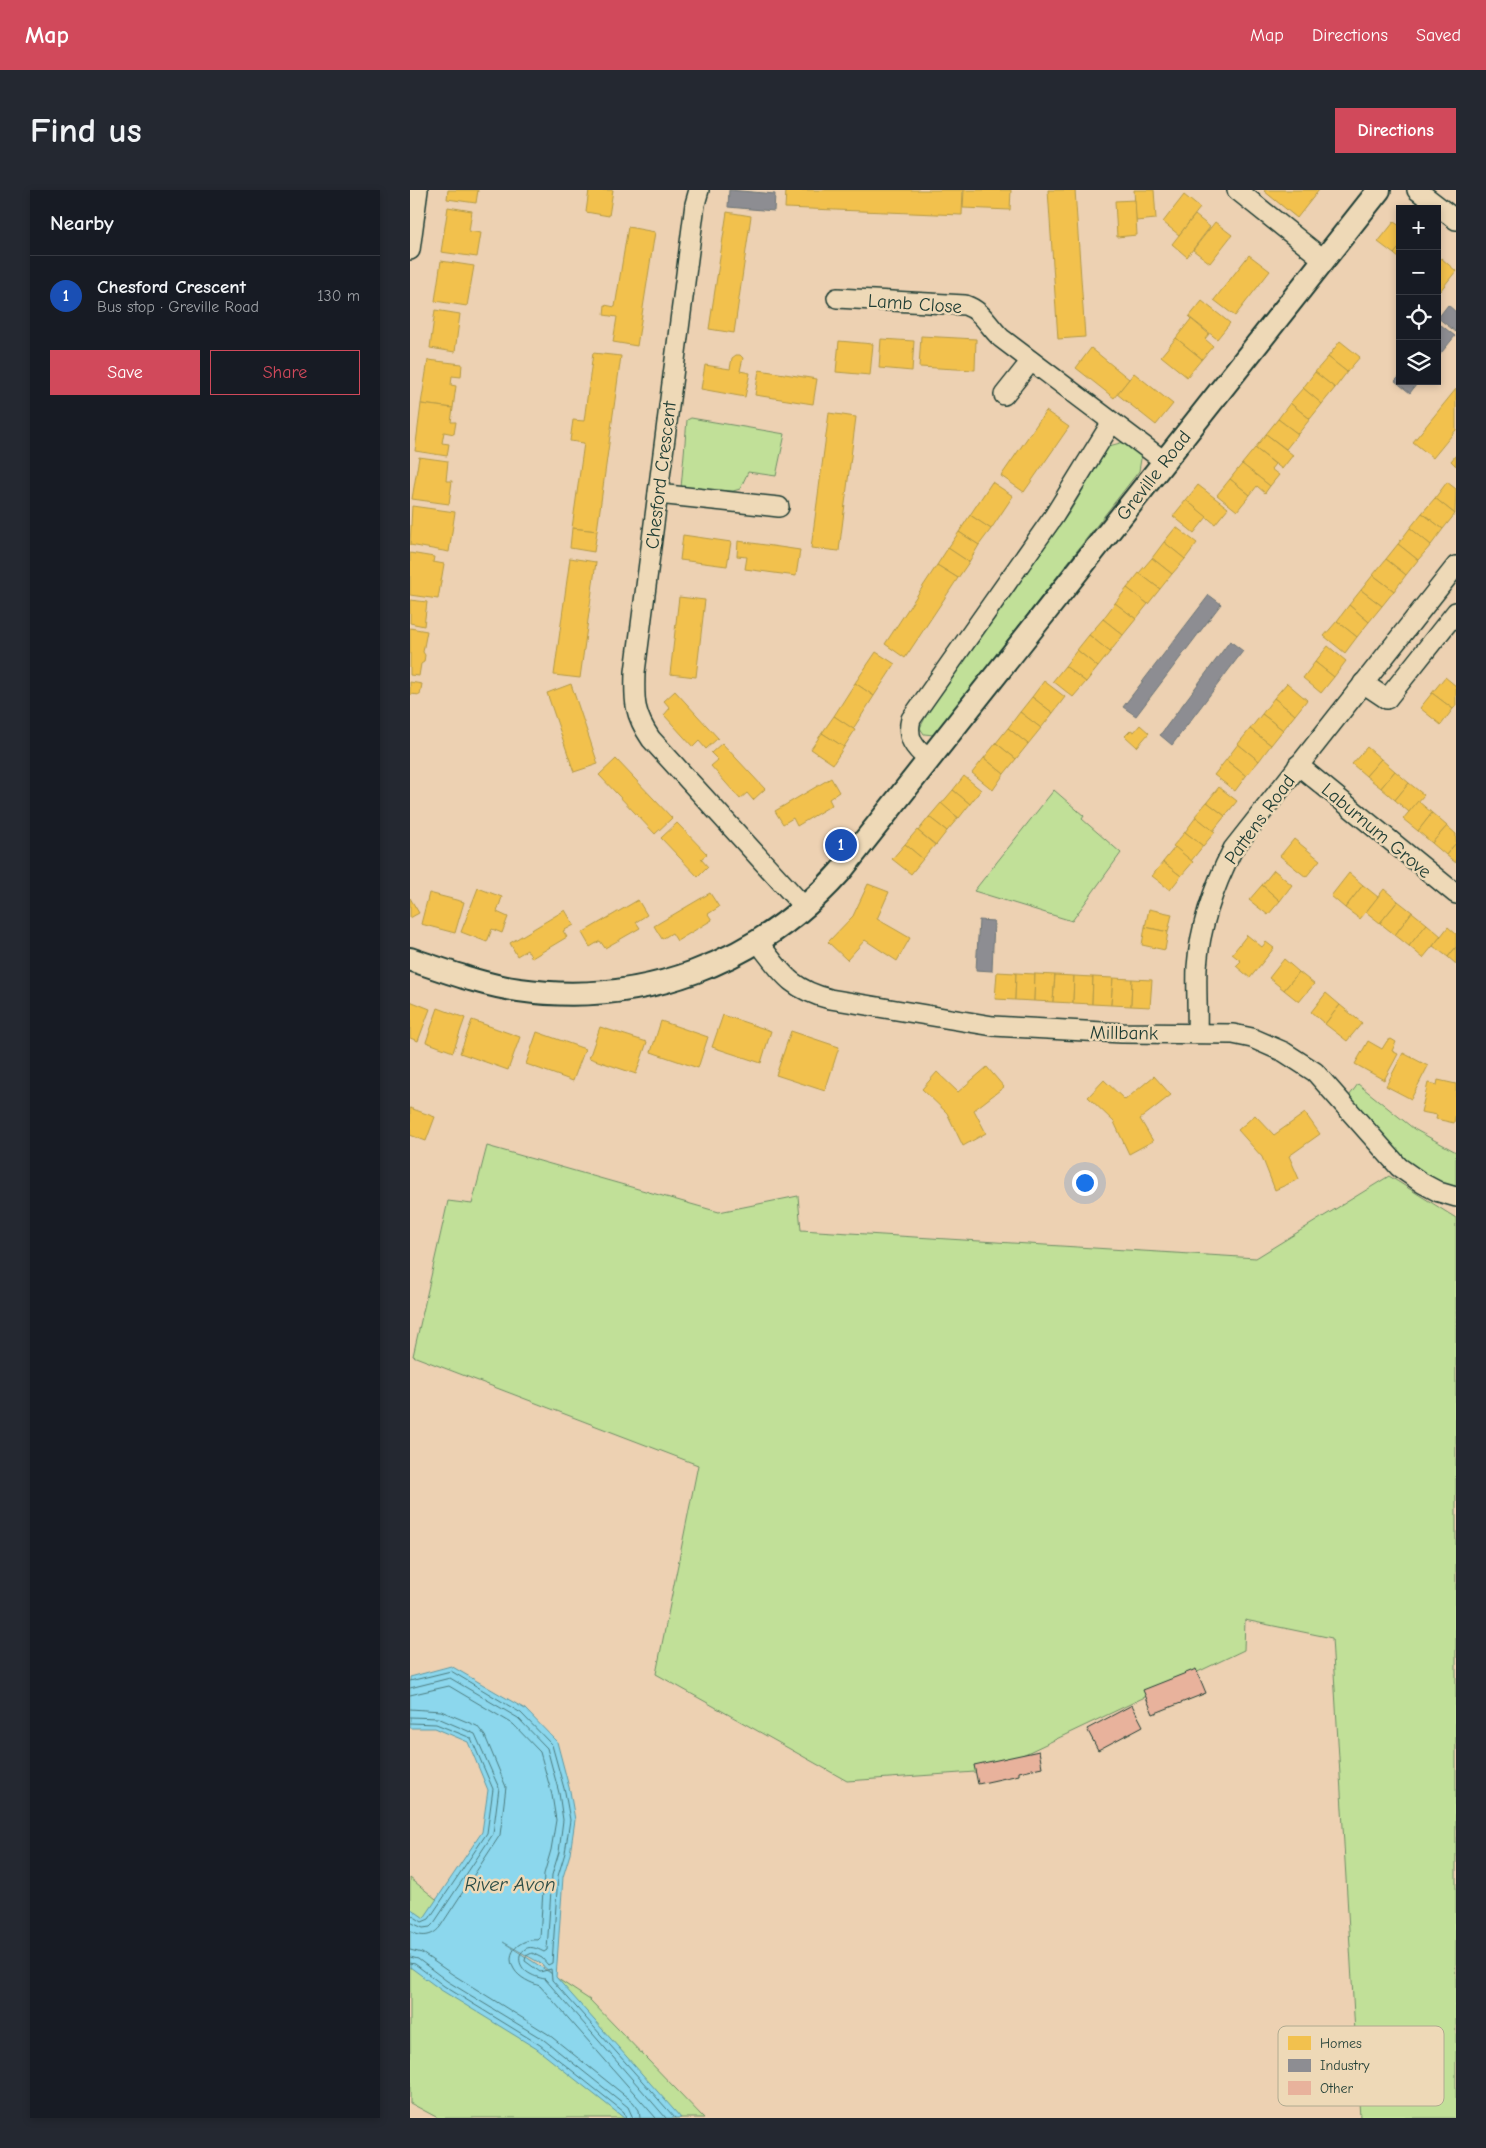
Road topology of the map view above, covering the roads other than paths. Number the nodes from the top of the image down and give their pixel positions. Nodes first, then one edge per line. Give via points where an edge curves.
1 (418, 190) edge
2 (699, 190) edge
3 (1237, 190) edge
4 (1378, 190) edge
5 (1417, 190) edge
6 (1456, 220) edge
7 (410, 250) edge
8 (1323, 259) junction
9 (838, 298) dead end
10 (1031, 361) junction
11 (1004, 395) dead end
12 (1112, 422) junction
13 (1164, 460) junction
14 (658, 494) junction
15 (779, 508) dead end
16 (1456, 566) edge
17 (1456, 612) edge
18 (1363, 683) junction
19 (928, 760) junction
20 (1298, 765) junction
21 (1456, 894) edge
22 (805, 908) junction
23 (758, 942) junction
24 (410, 959) edge
25 (1197, 1033) junction
26 (1456, 1197) edge

1 - 7 street
2 - 14 street, Chesford Crescent via 668,398
3 - 8 street
4 - 8 street, Greville Road
5 - 6 street
8 - 13 street, Greville Road
9 - 10 street, Lamb Close via 965,305 979,312 997,334
10 - 11 street
10 - 12 street, Lamb Close
12 - 13 street, Lamb Close
12 - 19 street via 1054,516 911,719 909,736
13 - 19 street, Greville Road
14 - 15 street
14 - 22 street, Chesford Crescent via 635,672 637,714 662,752
16 - 18 street, Pattens Road
17 - 18 street via 1387,699
18 - 20 street, Pattens Road
19 - 22 street, Greville Road via 833,881
20 - 21 street, Laburnum Grove
20 - 25 street, Pattens Road via 1233,849 1213,890 1197,965
22 - 23 street, Greville Road
23 - 24 street, Greville Road via 722,961 664,982 595,994 518,990
23 - 25 street, Millbank via 791,982 804,991 830,999 993,1026 1122,1033
25 - 26 street, Millbank via 1252,1038 1299,1061 1315,1072 1399,1167 1439,1192

